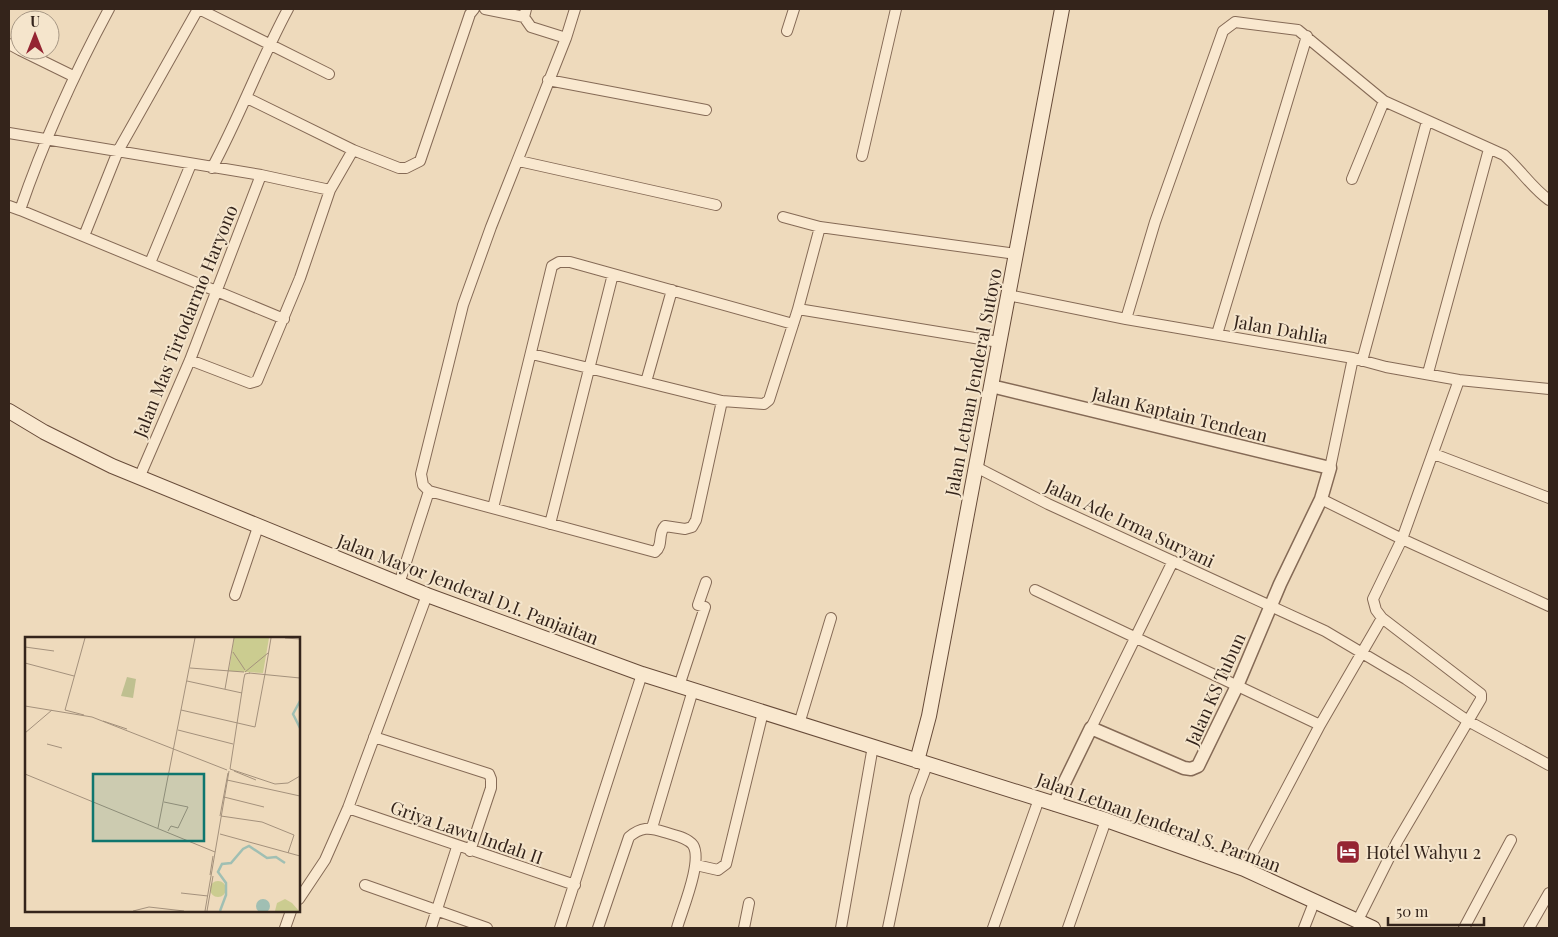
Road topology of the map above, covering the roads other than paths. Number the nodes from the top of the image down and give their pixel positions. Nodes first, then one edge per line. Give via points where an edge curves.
1 (109, 9) edge
2 (198, 9) edge
3 (288, 9) edge
4 (474, 9) edge
5 (485, 9) edge
6 (575, 9) edge
7 (794, 9) edge
8 (896, 9) edge
9 (1062, 9) edge
10 (525, 13) edge
11 (787, 30) dead end
12 (1307, 36) junction
13 (566, 38) junction
14 (268, 44) junction
15 (41, 60) edge
16 (329, 74) dead end
17 (74, 76) junction
18 (548, 80) junction
19 (246, 98) junction
20 (1384, 101) junction
21 (706, 110) dead end
22 (1427, 121) junction
23 (9, 133) edge
24 (46, 138) junction
25 (1489, 149) junction
26 (353, 150) junction
27 (118, 151) junction
28 (862, 156) dead end
29 (519, 161) junction
30 (191, 164) junction
31 (212, 168) junction
32 (261, 175) junction
33 (1352, 179) dead end
34 (330, 190) junction
35 (1549, 200) edge
36 (716, 205) dead end
37 (9, 206) edge
38 (20, 210) junction
39 (783, 217) dead end
40 (820, 227) junction
41 (84, 236) junction
42 (1016, 254) junction
43 (150, 263) junction
44 (613, 274) junction
45 (672, 290) junction
46 (215, 293) junction
47 (1008, 295) junction
48 (798, 309) junction
49 (1126, 318) junction
50 (284, 319) junction
51 (793, 324) junction
52 (1217, 334) junction
53 (999, 342) junction
54 (532, 354) junction
55 (1357, 359) junction
56 (190, 360) junction
57 (589, 367) junction
58 (1428, 373) junction
59 (1459, 380) junction
60 (646, 382) junction
61 (991, 386) junction
62 (1549, 389) edge
63 (722, 401) junction
64 (9, 411) edge
65 (1434, 454) junction
66 (976, 467) junction
67 (1330, 468) junction
68 (139, 478) junction
69 (429, 491) junction
70 (1549, 498) edge
71 (1321, 499) junction
72 (493, 508) junction
73 (550, 524) junction
74 (258, 527) junction
75 (1402, 539) junction
76 (1173, 561) junction
77 (706, 582) dead end
78 (399, 584) junction
79 (1035, 590) dead end
80 (234, 595) dead end
81 (427, 595) junction
82 (1271, 606) junction
83 (1549, 606) edge
84 (831, 618) dead end
85 (1382, 618) junction
86 (1135, 638) junction
87 (1362, 653) junction
88 (642, 674) junction
89 (679, 686) junction
90 (1237, 686) junction
91 (693, 690) junction
92 (763, 712) junction
93 (1468, 721) junction
94 (799, 724) junction
95 (1320, 725) junction
96 (1091, 728) junction
97 (374, 736) junction
98 (873, 746) junction
99 (922, 763) junction
100 (1549, 765) edge
101 (1039, 799) junction
102 (1054, 804) junction
103 (348, 808) junction
104 (1106, 820) junction
105 (652, 828) junction
106 (1511, 840) dead end
107 (457, 847) junction
108 (470, 850) junction
109 (696, 865) junction
110 (1244, 869) junction
111 (365, 885) dead end
112 (575, 885) junction
113 (1549, 893) edge
114 (300, 898) edge
115 (1315, 900) junction
116 (749, 903) dead end
117 (436, 911) junction
118 (291, 912) edge
119 (1358, 920) junction
120 (285, 928) edge
121 (431, 928) edge
122 (487, 928) edge
123 (560, 928) edge
124 (598, 928) edge
125 (677, 928) edge
126 (744, 928) edge
127 (840, 928) edge
128 (888, 928) edge
129 (993, 928) edge
130 (1068, 928) edge
131 (1304, 928) edge
132 (1372, 928) edge
133 (1464, 928) edge
134 (1529, 928) edge

1 - 17 street
2 - 14 street
2 - 27 street
3 - 14 street
4 - 26 street via 420,162 399,168
5 - 10 street
6 - 13 street
7 - 11 street
8 - 28 street
9 - 42 main road, Jalan Letnan Jenderal Sutoyo
10 - 13 street via 530,27
12 - 20 street
12 - 49 street via 1285,26 1235,22 1223,31 1155,222
12 - 52 street
13 - 18 street
14 - 16 street
14 - 19 street
15 - 17 street
17 - 24 street
18 - 21 street
18 - 29 street
19 - 26 street
19 - 31 street
20 - 22 street
20 - 33 street
22 - 25 street
22 - 55 street
23 - 24 street
24 - 27 street
24 - 38 street
25 - 35 street via 1520,169
25 - 58 street
26 - 34 street
27 - 30 street
27 - 41 street
29 - 36 street
29 - 69 street via 490,227 463,306 421,474 422,485
30 - 31 street
30 - 43 street
31 - 32 street
32 - 34 street
32 - 46 street, Jalan Mas Tirtodarmo Haryono
34 - 50 street
37 - 38 street
38 - 41 street
39 - 40 street
40 - 42 street
40 - 48 street
41 - 43 street
42 - 47 main road, Jalan Letnan Jenderal Sutoyo
43 - 46 street
44 - 45 street
44 - 54 street via 570,262 552,266
44 - 57 street
45 - 51 street
45 - 60 street
46 - 50 street
46 - 56 street, Jalan Mas Tirtodarmo Haryono
47 - 49 street, Jalan Dahlia
47 - 53 main road, Jalan Letnan Jenderal Sutoyo
48 - 51 street
48 - 53 street
49 - 52 street, Jalan Dahlia
50 - 56 street via 257,381 250,383
51 - 63 street via 769,400 758,405
52 - 55 street, Jalan Dahlia
53 - 61 main road, Jalan Letnan Jenderal Sutoyo
54 - 57 street
54 - 72 street
55 - 58 street, Jalan Dahlia
55 - 67 street
56 - 68 street, Jalan Mas Tirtodarmo Haryono
57 - 60 street
57 - 73 street
58 - 59 street, Jalan Dahlia
59 - 62 street, Jalan Dahlia
59 - 65 street
60 - 63 street
61 - 66 main road, Jalan Letnan Jenderal Sutoyo
61 - 67 street, Jalan Kaptain Tendean
63 - 73 street via 692,527 665,526 658,550 650,552
64 - 68 main road, Jalan Mayor Jenderal D.I. Panjaitan via 44,432
65 - 70 street
65 - 75 street
66 - 76 street, Jalan Ade Irma Suryani
66 - 99 main road, Jalan Letnan Jenderal Sutoyo
67 - 71 street
68 - 74 main road, Jalan Mayor Jenderal D.I. Panjaitan
69 - 72 street
69 - 78 street
71 - 75 street
71 - 82 street, Jalan KS Tubun
72 - 73 street
74 - 78 main road, Jalan Mayor Jenderal D.I. Panjaitan
74 - 80 street
75 - 83 street
75 - 85 street via 1373,599
76 - 82 street, Jalan Ade Irma Suryani
76 - 86 street
77 - 89 street via 698,605 705,607
78 - 81 main road, Jalan Mayor Jenderal D.I. Panjaitan
79 - 86 street
81 - 88 main road, Jalan Mayor Jenderal D.I. Panjaitan
81 - 97 street
82 - 87 street, Jalan Ade Irma Suryani via 1325,631
82 - 90 street, Jalan KS Tubun
84 - 94 street
85 - 87 street
85 - 93 street via 1481,694 1482,699
86 - 90 street
86 - 96 street
87 - 93 street, Jalan Ade Irma Suryani
87 - 95 street
88 - 89 main road, Jalan Mayor Jenderal D.I. Panjaitan
88 - 112 street
89 - 91 main road, Jalan Mayor Jenderal D.I. Panjaitan
90 - 95 street
90 - 96 street, Jalan KS Tubun via 1202,761 1191,769
91 - 92 main road, Jalan Mayor Jenderal D.I. Panjaitan
91 - 105 street
92 - 94 main road, Jalan Mayor Jenderal D.I. Panjaitan
92 - 109 street via 726,864 718,870
93 - 100 street, Jalan Ade Irma Suryani
93 - 119 street via 1397,842
94 - 98 main road, Jalan Mayor Jenderal D.I. Panjaitan
95 - 110 street
96 - 102 street
97 - 103 street
97 - 108 street via 489,774 491,788
98 - 99 main road, Jalan Mayor Jenderal D.I. Panjaitan
98 - 127 street
99 - 101 main road, Jalan Letnan Jenderal S. Parman
99 - 128 street
101 - 102 main road, Jalan Letnan Jenderal S. Parman
101 - 129 street
102 - 104 main road, Jalan Letnan Jenderal S. Parman
103 - 107 street, Griya Lawu Indah II
103 - 114 street via 325,860
104 - 110 main road, Jalan Letnan Jenderal S. Parman
104 - 130 street
105 - 109 street via 684,838 692,845
105 - 124 street via 639,829 629,837
106 - 133 street
107 - 108 street, Griya Lawu Indah II
107 - 117 street
108 - 112 street, Griya Lawu Indah II
109 - 125 street
110 - 115 main road, Jalan Letnan Jenderal S. Parman
111 - 117 street
112 - 123 street
113 - 134 street
115 - 119 main road, Jalan Letnan Jenderal S. Parman
115 - 131 street
116 - 126 street
117 - 121 street
117 - 122 street
118 - 120 street
119 - 132 main road, Jalan Letnan Jenderal S. Parman

